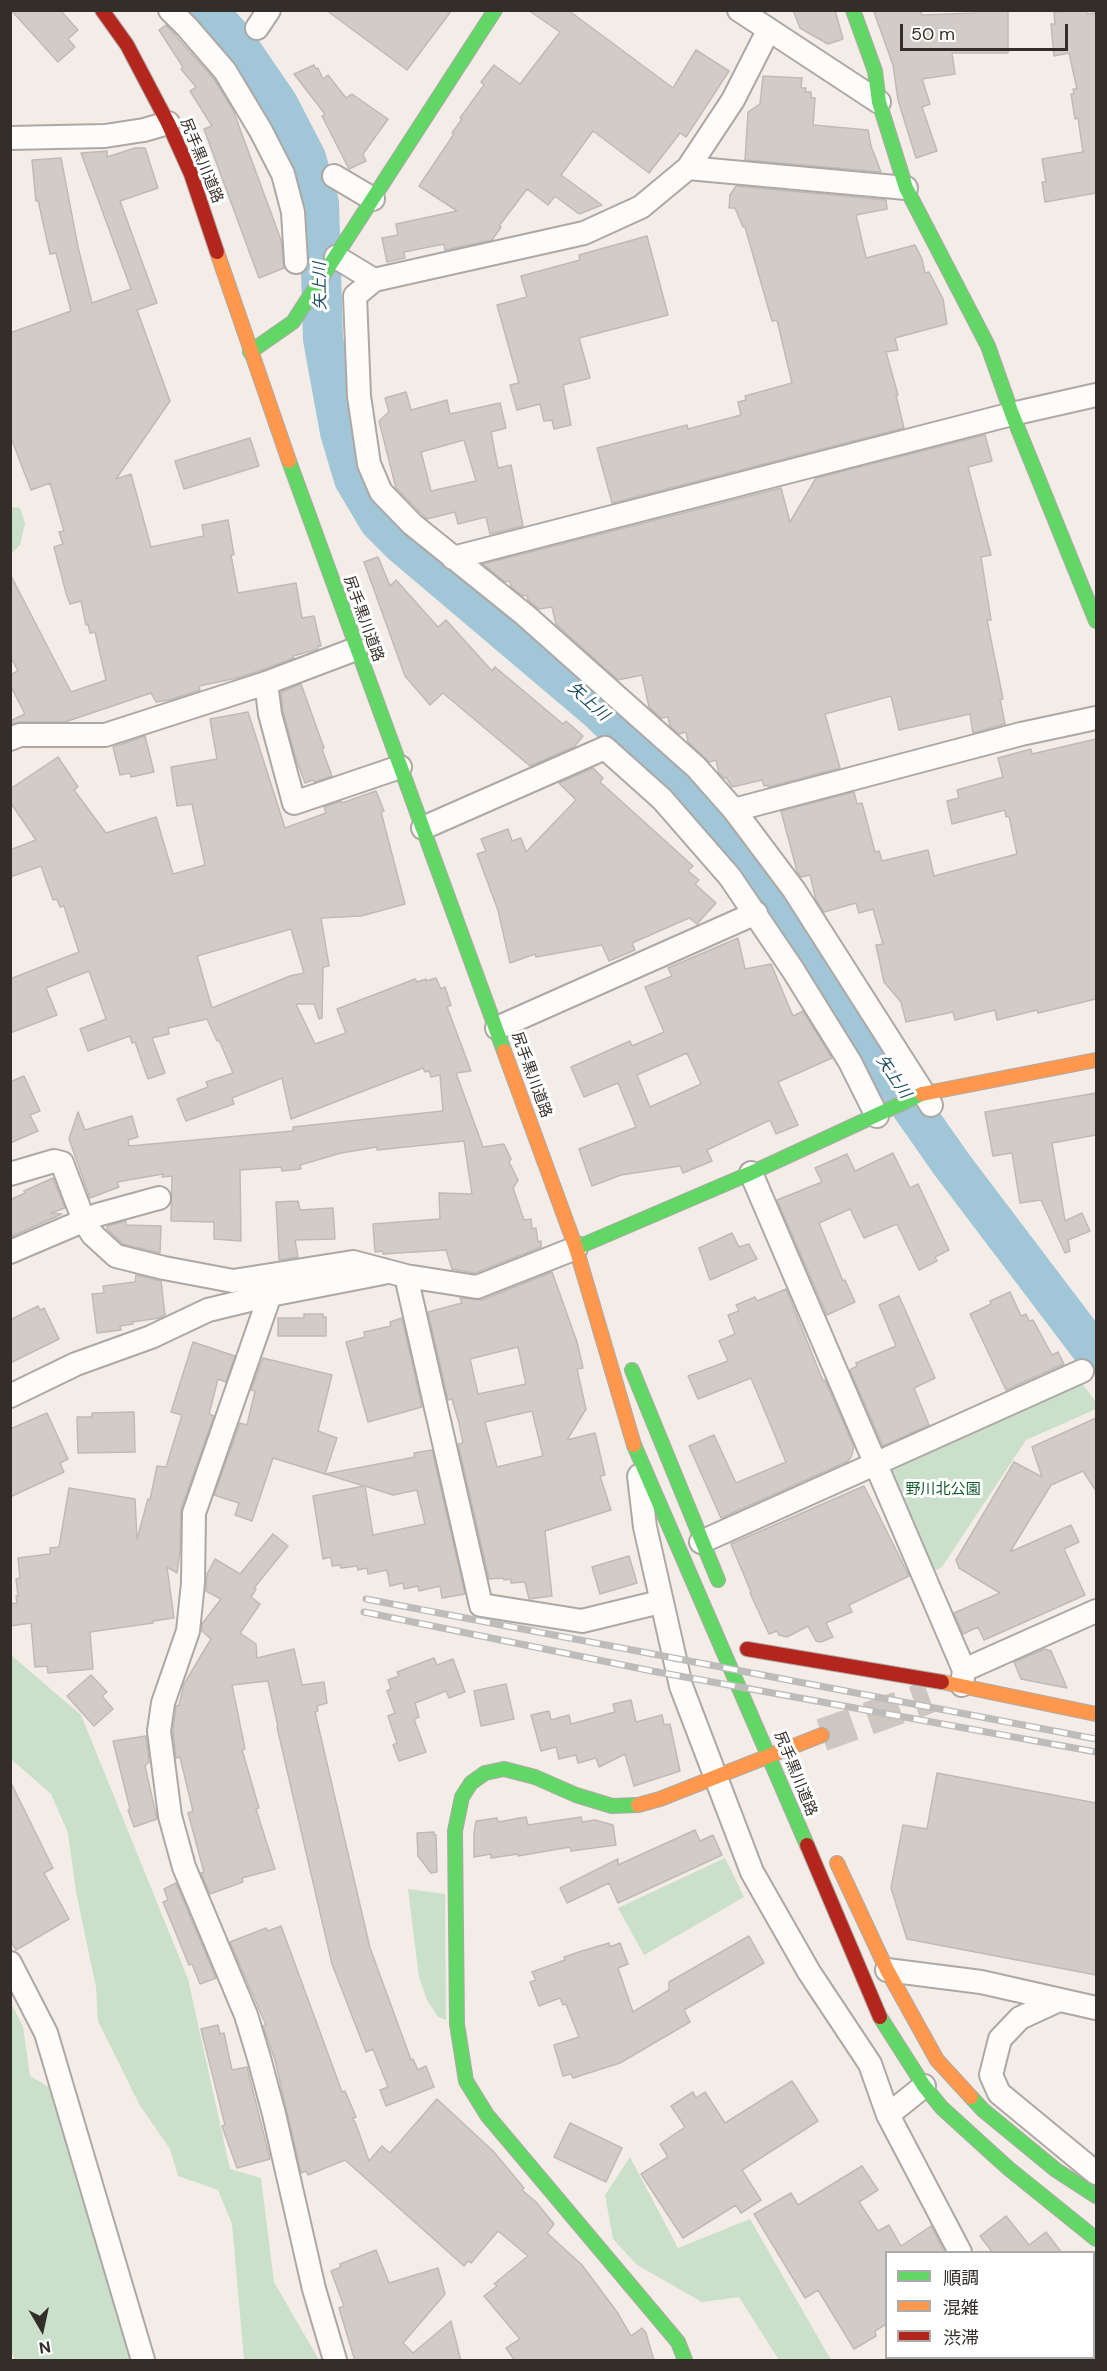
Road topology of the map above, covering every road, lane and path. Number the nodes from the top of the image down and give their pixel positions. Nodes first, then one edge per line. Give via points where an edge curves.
1 (102, 10) edge
2 (170, 10) edge
3 (495, 10) edge
4 (739, 10) edge
5 (853, 10) edge
6 (768, 31) junction
7 (879, 102) junction
8 (168, 123) junction
9 (10, 138) edge
10 (688, 168) junction
11 (334, 176) dead end
12 (906, 188) junction
13 (373, 199) junction
14 (335, 257) junction
15 (296, 262) dead end
16 (374, 280) junction
17 (250, 352) junction
18 (1096, 395) edge
19 (1012, 414) junction
20 (453, 558) junction
21 (1096, 621) edge
22 (356, 649) junction
23 (266, 682) junction
24 (1096, 718) edge
25 (10, 739) edge
26 (400, 767) junction
27 (734, 810) junction
28 (423, 828) junction
29 (756, 913) junction
30 (497, 1028) junction
31 (1096, 1060) edge
32 (927, 1100) junction
33 (877, 1116) junction
34 (751, 1173) junction
35 (10, 1174) edge
36 (159, 1198) dead end
37 (84, 1221) junction
38 (576, 1248) junction
39 (10, 1252) edge
40 (399, 1274) junction
41 (270, 1295) junction
42 (615, 1328) dead end
43 (628, 1361) dead end
44 (1082, 1371) dead end
45 (10, 1396) edge
46 (636, 1451) junction
47 (876, 1464) junction
48 (701, 1542) junction
49 (724, 1595) dead end
50 (660, 1602) junction
51 (1096, 1611) edge
52 (747, 1649) dead end
53 (963, 1678) junction
54 (940, 1693) tunnel mouth
55 (1096, 1714) edge
56 (822, 1735) tunnel mouth
57 (770, 1754) junction
58 (715, 1778) junction
59 (831, 1848) dead end
60 (10, 1963) edge
61 (887, 1970) junction
62 (1058, 2001) junction
63 (1096, 2008) edge
64 (924, 2086) junction
65 (888, 2115) junction
66 (1096, 2173) edge
67 (1096, 2196) edge
68 (1096, 2239) edge
69 (959, 2251) edge
70 (142, 2361) edge
71 (335, 2361) edge
72 (684, 2361) edge

1 - 8 main road, 尻手黒川道路 via 127,45
2 - 15 street via 225,71 283,174 293,212
3 - 13 main road
4 - 6 street
5 - 7 main road via 875,71
6 - 7 street
6 - 10 street via 734,100
7 - 12 main road
8 - 9 street via 105,136
8 - 17 main road, 尻手黒川道路 via 191,174
10 - 12 street
10 - 16 street via 641,207 584,233
11 - 13 street
12 - 19 main road via 988,346
13 - 14 main road
14 - 16 street
14 - 17 main road via 293,322
16 - 20 street via 355,296 359,396 369,464 381,492 394,508
17 - 22 main road, 尻手黒川道路
18 - 19 street
19 - 20 street
19 - 21 main road
20 - 27 street via 525,615 696,767
22 - 23 street
22 - 26 main road, 尻手黒川道路
23 - 25 street via 105,735 20,735
23 - 26 street via 270,714 294,803
24 - 27 street
26 - 28 main road, 尻手黒川道路
27 - 32 street via 794,890
28 - 29 street via 605,748 662,799
28 - 30 main road, 尻手黒川道路
29 - 30 street
29 - 33 street via 850,1062
30 - 38 main road, 尻手黒川道路
31 - 32 main road
32 - 33 main road
33 - 34 main road
34 - 38 main road
34 - 47 street
35 - 37 street via 54,1161 62,1163
36 - 37 street
37 - 39 street
37 - 40 street via 93,1236 116,1256 233,1281 353,1262
38 - 40 street via 477,1287
38 - 42 main road, 尻手黒川道路
38 - 46 main road, 尻手黒川道路
40 - 41 street
40 - 50 street via 482,1605 582,1621
41 - 45 street via 208,1310 152,1337 75,1364
41 - 71 street via 194,1513 188,1631 163,1703 159,1731 178,1847 246,2015
43 - 48 main road
44 - 47 street
46 - 50 street via 645,1527
46 - 57 main road, 尻手黒川道路
47 - 48 street
47 - 53 street
48 - 49 main road
50 - 58 street via 681,1686
51 - 53 street
52 - 53 main road
53 - 54 main road
53 - 55 main road
56 - 57 main road
57 - 58 main road
57 - 64 main road, 尻手黒川道路 via 885,2028
58 - 65 street via 752,1872 809,1972 870,2064
58 - 72 main road via 660,1799 633,1806 612,1806 504,1769 485,1773 471,1783 462,1797 455,1831 457,2024 466,2081 487,2115 678,2342
59 - 61 main road
60 - 70 street via 46,2033
61 - 62 street via 981,1982
61 - 67 main road via 937,2060 963,2090 1056,2170
62 - 63 street
62 - 66 street via 1020,2018 1000,2039 992,2075 999,2093
64 - 65 street
64 - 68 main road, 尻手黒川道路 via 961,2128
65 - 69 street

